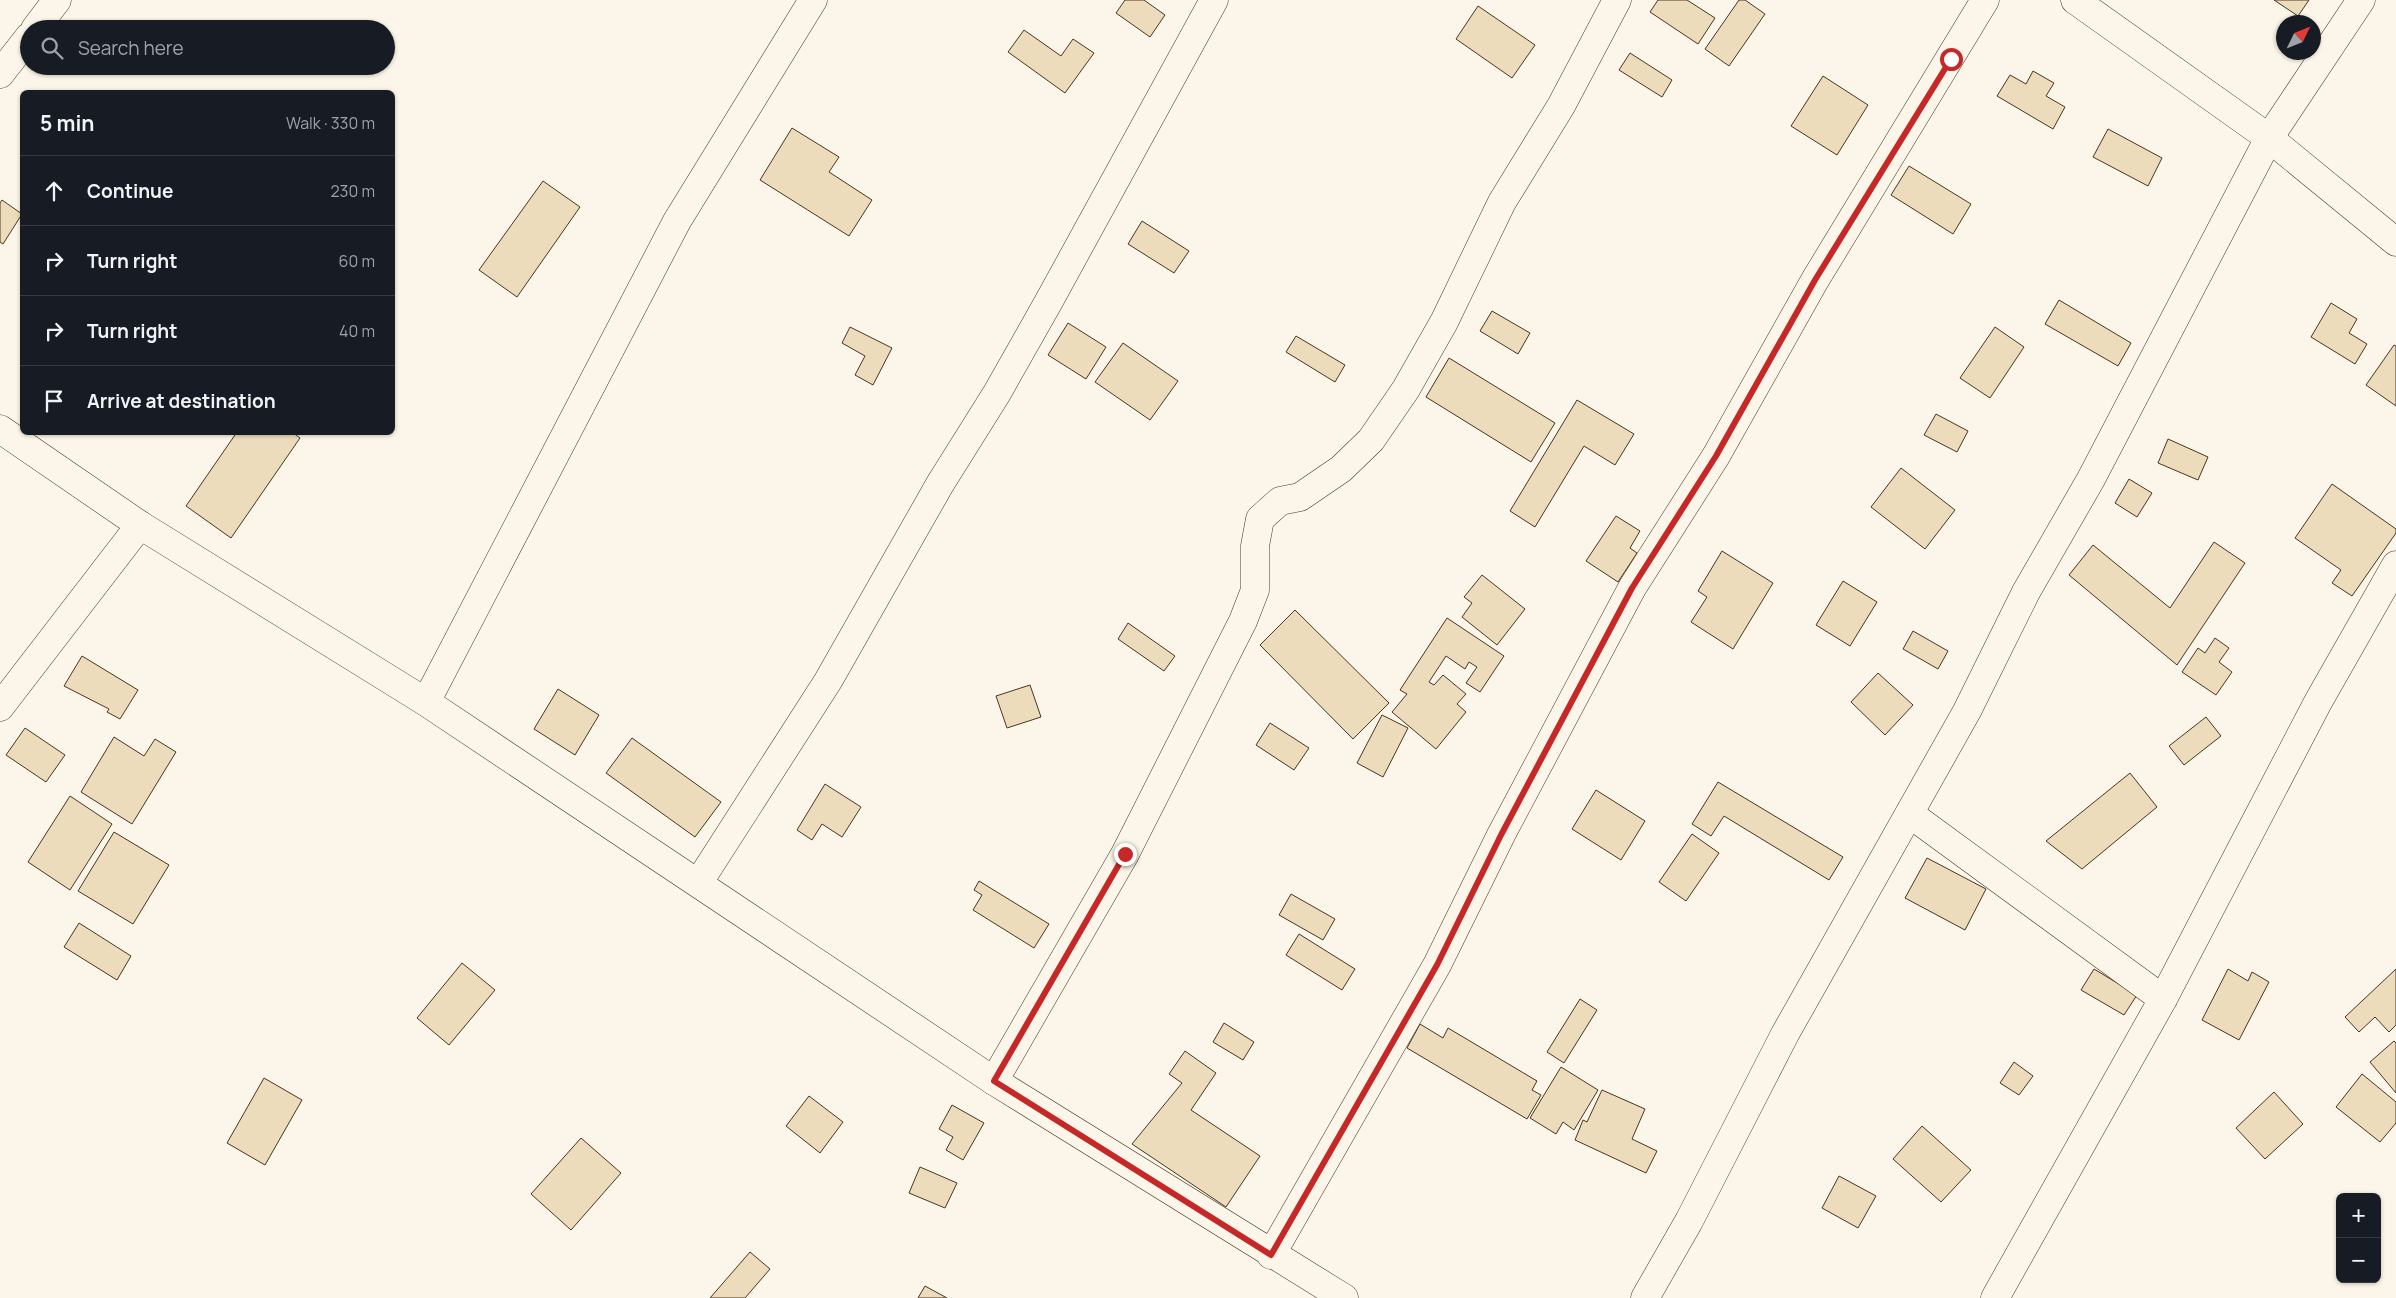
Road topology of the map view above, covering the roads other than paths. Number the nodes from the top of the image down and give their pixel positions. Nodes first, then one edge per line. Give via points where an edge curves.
1 (57, 0) edge
2 (813, 0) edge
3 (1214, 0) edge
4 (1617, 0) edge
5 (1986, 0) edge
6 (2075, 0) edge
7 (2361, 0) edge
8 (42, 20) edge
9 (20, 48) edge
10 (0, 74) edge
11 (2270, 138) junction
12 (2396, 242) edge
13 (0, 429) edge
14 (140, 526) junction
15 (2396, 565) edge
16 (426, 702) junction
17 (0, 707) edge
18 (1910, 814) junction
19 (699, 882) junction
20 (2163, 999) junction
21 (994, 1081) junction
22 (1271, 1255) junction
23 (1344, 1298) edge
24 (1645, 1298) edge
25 (1995, 1298) edge

1 - 8 street
2 - 16 street via 677,221
3 - 19 street via 997,393 940,484 828,682
4 - 21 street via 1561,106 1502,202 1444,322 1406,389 1371,440 1341,469 1300,497 1280,501 1260,519 1255,546 1255,590 1244,621 1125,854
5 - 22 street via 1815,280 1716,456 1632,588 1501,835 1437,965
6 - 11 street
7 - 11 street
9 - 10 street
11 - 12 street
11 - 18 street
13 - 14 street
14 - 16 street
14 - 17 street
15 - 20 street via 2318,702
16 - 19 street
18 - 20 street
18 - 24 street via 1784,1034 1689,1222
19 - 21 street
20 - 25 street
21 - 22 street
22 - 23 street

